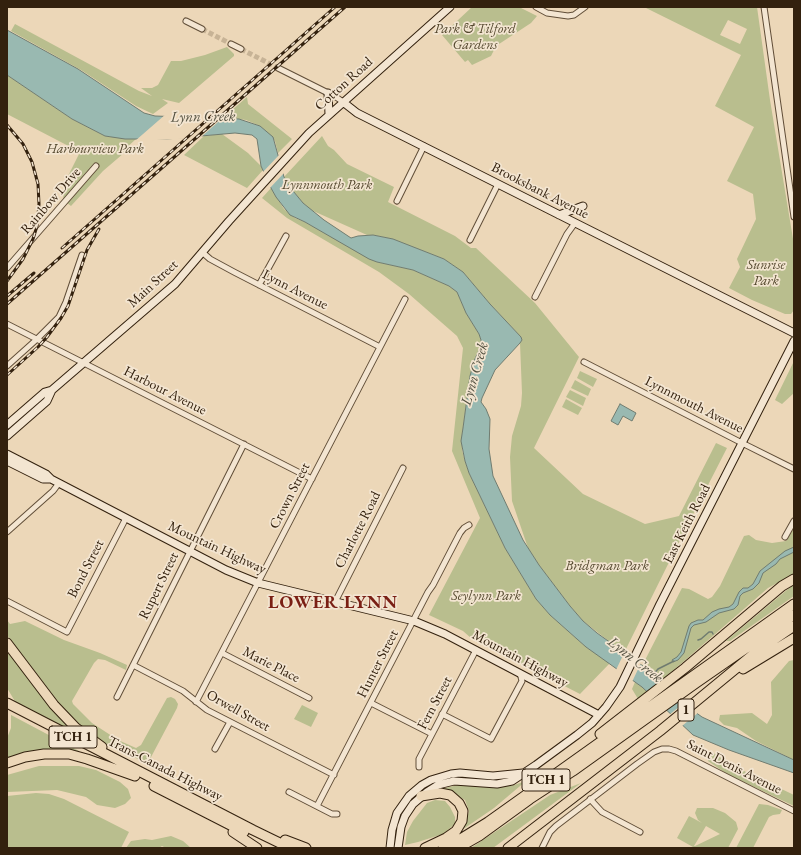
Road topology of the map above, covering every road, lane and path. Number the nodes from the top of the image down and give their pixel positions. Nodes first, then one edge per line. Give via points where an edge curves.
1 (450, 7) edge
2 (536, 7) edge
3 (585, 7) edge
4 (764, 7) edge
5 (186, 21) dead end
6 (202, 30) tunnel mouth
7 (231, 44) tunnel mouth
8 (240, 49) tunnel mouth
9 (278, 68) tunnel mouth
10 (328, 93) junction
11 (342, 102) junction
12 (329, 114) junction
13 (424, 146) junction
14 (96, 166) dead end
15 (498, 184) junction
16 (261, 186) joint
17 (397, 200) dead end
18 (583, 206) dead end
19 (559, 215) junction
20 (794, 217) edge
21 (575, 223) junction
22 (286, 236) dead end
23 (470, 240) dead end
24 (202, 252) junction
25 (82, 255) dead end
26 (7, 268) edge
27 (259, 285) junction
28 (535, 297) dead end
29 (404, 299) dead end
30 (7, 324) edge
31 (794, 333) edge
32 (36, 340) junction
33 (794, 342) edge
34 (380, 347) junction
35 (584, 362) dead end
36 (84, 363) junction
37 (7, 366) edge
38 (52, 390) junction
39 (7, 425) edge
40 (7, 436) edge
41 (244, 444) junction
42 (742, 444) junction
43 (7, 454) edge
44 (7, 461) edge
45 (403, 468) dead end
46 (794, 469) edge
47 (51, 479) junction
48 (312, 479) junction
49 (59, 483) junction
50 (126, 518) junction
51 (794, 521) edge
52 (469, 525) dead end
53 (7, 532) edge
54 (786, 537) dead end
55 (190, 551) junction
56 (794, 579) edge
57 (258, 583) junction
58 (7, 601) edge
59 (335, 602) junction
60 (794, 604) edge
61 (794, 615) edge
62 (414, 620) junction
63 (794, 626) edge
64 (794, 638) edge
65 (7, 643) edge
66 (476, 650) junction
67 (222, 653) junction
68 (133, 664) junction
69 (519, 672) junction
70 (530, 678) junction
71 (694, 680) junction
72 (522, 681) junction
73 (716, 686) junction
74 (116, 697) dead end
75 (309, 698) dead end
76 (196, 702) junction
77 (7, 703) edge
78 (371, 703) junction
79 (7, 710) edge
80 (648, 713) junction
81 (442, 714) junction
82 (600, 715) junction
83 (230, 722) junction
84 (432, 734) junction
85 (215, 749) dead end
86 (7, 763) edge
87 (419, 767) dead end
88 (523, 773) junction
89 (136, 774) junction
90 (334, 775) junction
91 (537, 786) junction
92 (289, 792) dead end
93 (421, 796) junction
94 (590, 799) junction
95 (317, 806) junction
96 (205, 809) junction
97 (794, 811) edge
98 (337, 814) dead end
99 (640, 832) dead end
100 (390, 847) edge
101 (398, 847) edge
102 (257, 848) edge
103 (276, 848) edge
104 (290, 848) edge
105 (306, 848) edge
106 (425, 848) edge
107 (443, 848) edge
108 (458, 848) edge
109 (508, 848) edge
110 (542, 848) edge

1 - 11 main road, Cotton Road
2 - 3 street via 546,13 568,16
4 - 20 street
5 - 6 street
7 - 8 street
9 - 10 street, Brooksbank Avenue
10 - 11 street, Brooksbank Avenue
10 - 12 main road
11 - 12 main road, Cotton Road
11 - 13 main road, Brooksbank Avenue via 357,113
12 - 16 main road, Cotton Road
13 - 15 main road, Brooksbank Avenue
13 - 17 street
14 - 26 street, Rainbow Drive
15 - 19 main road, Brooksbank Avenue
15 - 23 street
16 - 24 main road, Main Street
18 - 19 main road
19 - 21 main road, Brooksbank Avenue
21 - 28 street
21 - 31 main road, Brooksbank Avenue
22 - 27 street
24 - 27 street, Lynn Avenue via 210,259
24 - 36 main road, Main Street via 175,284
25 - 32 street via 59,317
27 - 34 street, Lynn Avenue
29 - 34 street, Crown Street
30 - 32 street, Harbour Avenue
32 - 36 street, Harbour Avenue
32 - 37 street
33 - 42 main road, East Keith Road
34 - 48 street, Crown Street
35 - 42 street, Lynnmouth Avenue
36 - 38 main road, Main Street
36 - 41 street, Harbour Avenue
38 - 39 main road, Main Street via 45,392
38 - 40 main road, Main Street via 47,401
41 - 48 street, Harbour Avenue
41 - 55 street, Rupert Street
42 - 46 street, Lynnmouth Avenue
42 - 82 main road, East Keith Road via 620,687
43 - 47 main road, Mountain Highway
44 - 47 main road, Mountain Highway via 44,479
45 - 59 street, Charlotte Road
47 - 49 main road, Mountain Highway
48 - 57 street, Crown Street
49 - 50 main road, Mountain Highway
49 - 53 street via 53,492
50 - 55 main road, Mountain Highway
50 - 58 street, Bond Street via 67,632
51 - 54 street
52 - 62 street, Hunter Street via 460,533
55 - 57 main road, Mountain Highway
55 - 68 street, Rupert Street
56 - 91 highway via 782,586 685,668
57 - 59 main road, Mountain Highway
57 - 67 street, Crown Street
59 - 62 main road, Mountain Highway
60 - 71 highway, TCH 1
61 - 71 highway, TCH 1
62 - 66 main road, Mountain Highway
62 - 78 street, Hunter Street
63 - 73 highway via 756,652
64 - 73 highway
65 - 89 highway via 62,714
66 - 69 main road, Mountain Highway
66 - 81 street, Fern Street
67 - 75 street, Marie Place
67 - 76 street, Crown Street
68 - 74 street, Rupert Street
68 - 76 street, Orwell Street via 183,691
69 - 70 main road, Mountain Highway
69 - 72 street
70 - 72 street
70 - 82 main road, Mountain Highway
71 - 80 highway, TCH 1
72 - 81 street via 491,739
73 - 109 highway, 1
76 - 83 street, Orwell Street
77 - 89 highway, Trans-Canada Highway / TCH 1
78 - 84 street
78 - 90 street, Hunter Street
79 - 89 highway, Trans-Canada Highway / TCH 1
80 - 91 highway, TCH 1
80 - 108 highway, TCH 1 via 573,771
81 - 84 street, Fern Street
82 - 88 main road, East Keith Road via 577,735
83 - 85 street
83 - 90 street, Orwell Street
84 - 87 street, Fern Street via 419,759
86 - 89 highway via 34,756 65,754 87,758
88 - 93 main road, East Keith Road via 512,781 497,784 463,780 446,782
88 - 100 main road via 493,776 451,774 426,782 409,796 397,813
89 - 96 highway, Trans-Canada Highway / TCH 1
90 - 95 street, Hunter Street
91 - 107 highway, TCH 1 via 475,830
92 - 95 street
93 - 101 main road, East Keith Road via 405,816
93 - 106 highway via 440,793 450,795 459,803 462,811 460,826 452,835
94 - 97 street, Saint Denis Avenue via 654,752 669,749
94 - 99 street via 602,812
94 - 110 street via 550,832
95 - 98 street
96 - 102 highway
96 - 103 highway, Trans-Canada Highway / TCH 1
96 - 104 highway, Trans-Canada Highway / TCH 1
96 - 105 highway

